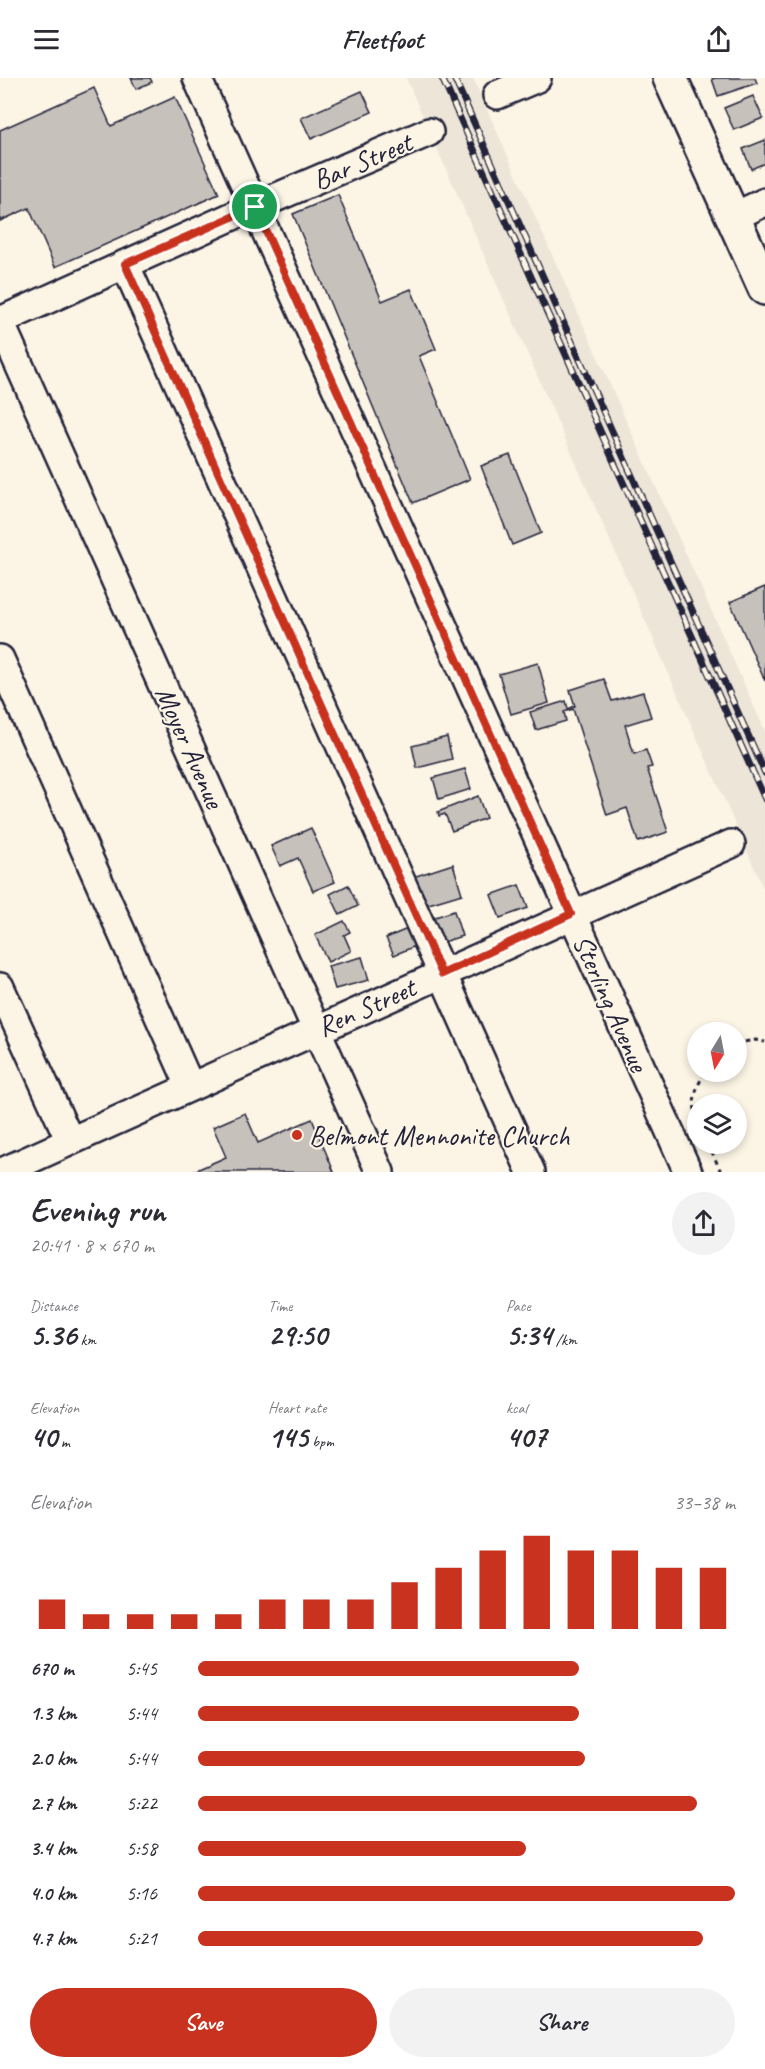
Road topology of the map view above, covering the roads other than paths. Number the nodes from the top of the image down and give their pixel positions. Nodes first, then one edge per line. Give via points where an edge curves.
1 (197, 78) edge
2 (537, 78) edge
3 (670, 78) edge
4 (496, 95) dead end
5 (429, 132) dead end
6 (765, 202) edge
7 (255, 207) junction
8 (733, 217) junction
9 (125, 264) junction
10 (765, 288) edge
11 (0, 321) edge
12 (0, 659) edge
13 (731, 844) dead end
14 (571, 914) junction
15 (442, 974) junction
16 (0, 987) edge
17 (316, 1030) junction
18 (190, 1086) junction
19 (70, 1142) junction
20 (2, 1172) edge
21 (380, 1172) edge
22 (531, 1172) edge
23 (688, 1172) edge

1 - 7 street, Sterling Avenue
2 - 4 street
3 - 8 main road
5 - 7 street, Bar Street
6 - 8 street
7 - 9 street, Bar Street
7 - 14 street, Sterling Avenue
8 - 10 main road
9 - 11 street, Bar Street
9 - 15 street
11 - 17 street, Moyer Avenue
12 - 18 street
13 - 14 street, Ren Street
14 - 15 street, Ren Street
14 - 23 street, Sterling Avenue
15 - 17 street, Ren Street
15 - 22 street
16 - 19 street
17 - 18 street, Ren Street
17 - 21 street, Moyer Avenue
18 - 19 street, Ren Street
19 - 20 street, Ren Street

